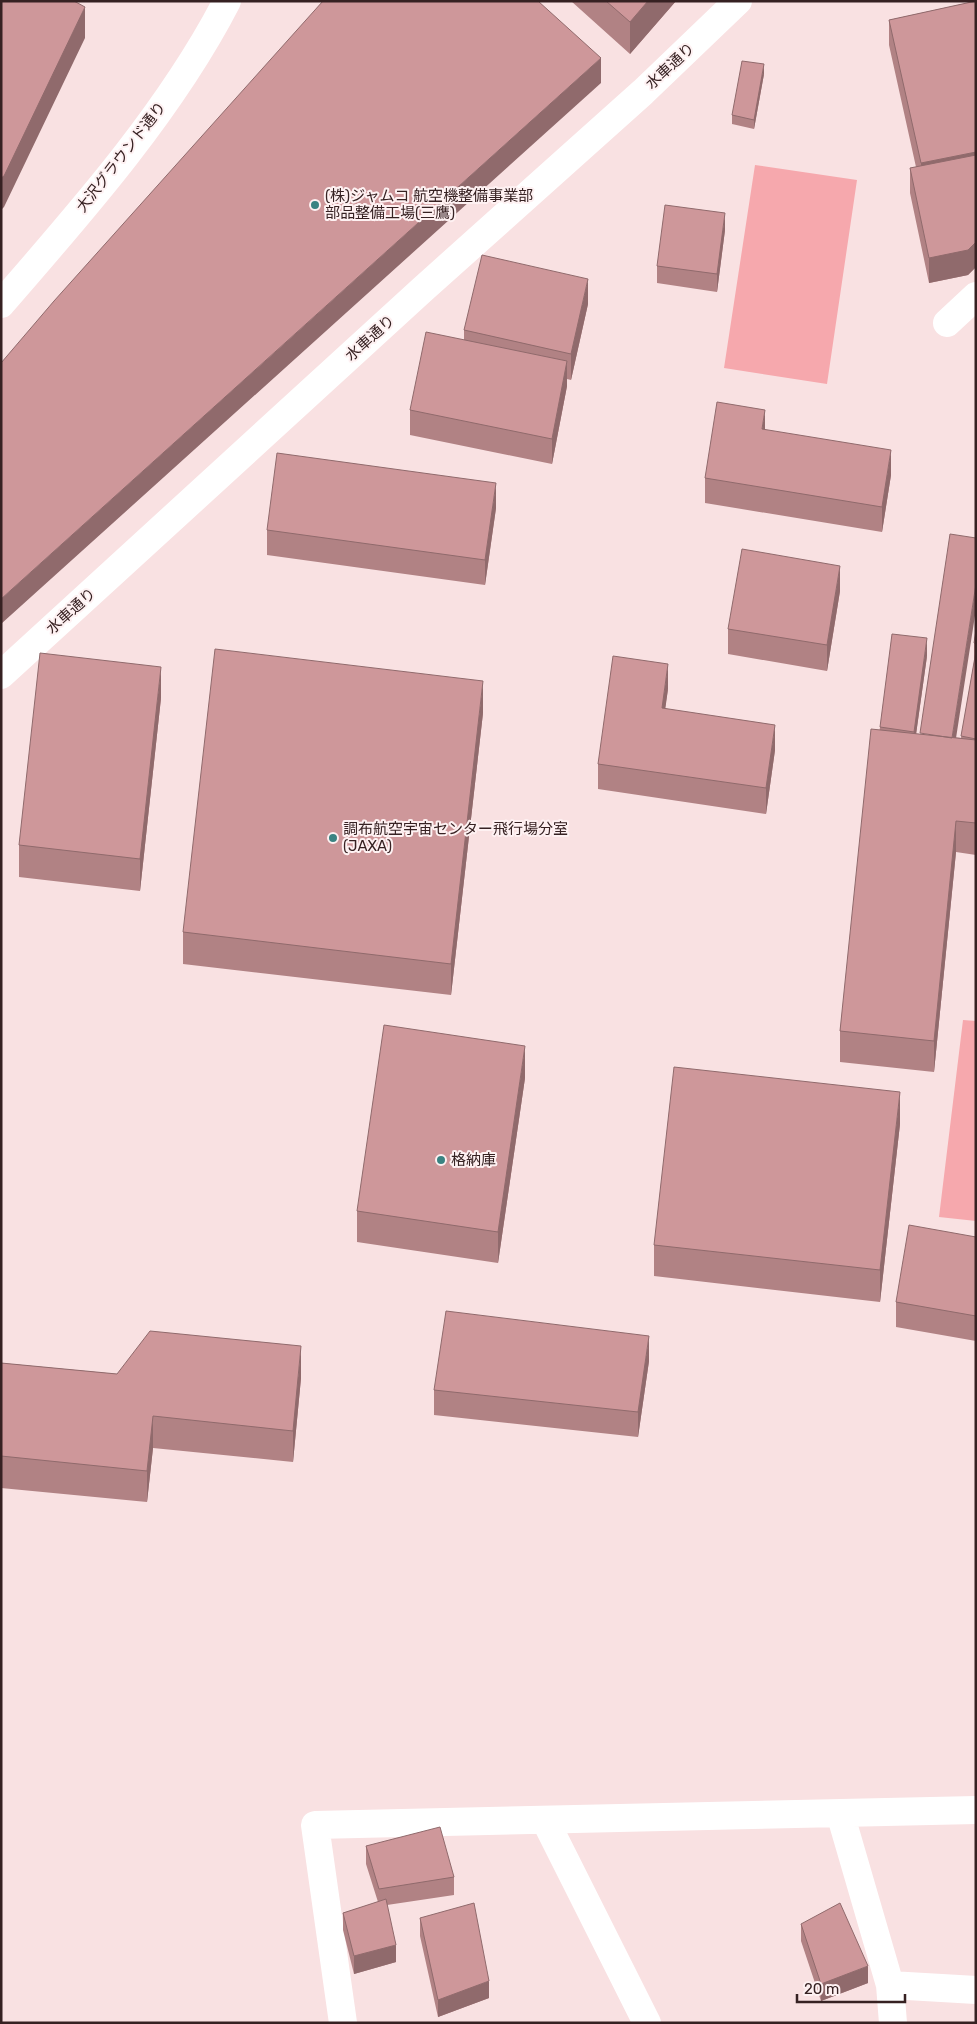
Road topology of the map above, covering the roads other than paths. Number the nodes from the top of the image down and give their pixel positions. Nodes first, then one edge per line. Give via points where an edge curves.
1 (227, 1) edge
2 (738, 1) edge
3 (976, 296) edge
4 (1, 304) edge
5 (947, 323) dead end
6 (1, 675) edge
7 (976, 1810) edge
8 (840, 1813) junction
9 (545, 1820) junction
10 (890, 1986) junction
11 (976, 1990) edge
12 (343, 2023) edge
13 (647, 2023) edge
14 (893, 2023) edge

1 - 4 street, 大沢グラウンド通り via 208,37 139,139
2 - 6 street, 水車通り
3 - 5 street
7 - 8 street
8 - 9 street
8 - 10 street
9 - 12 street via 315,1825
9 - 13 street
10 - 11 street
10 - 14 street

